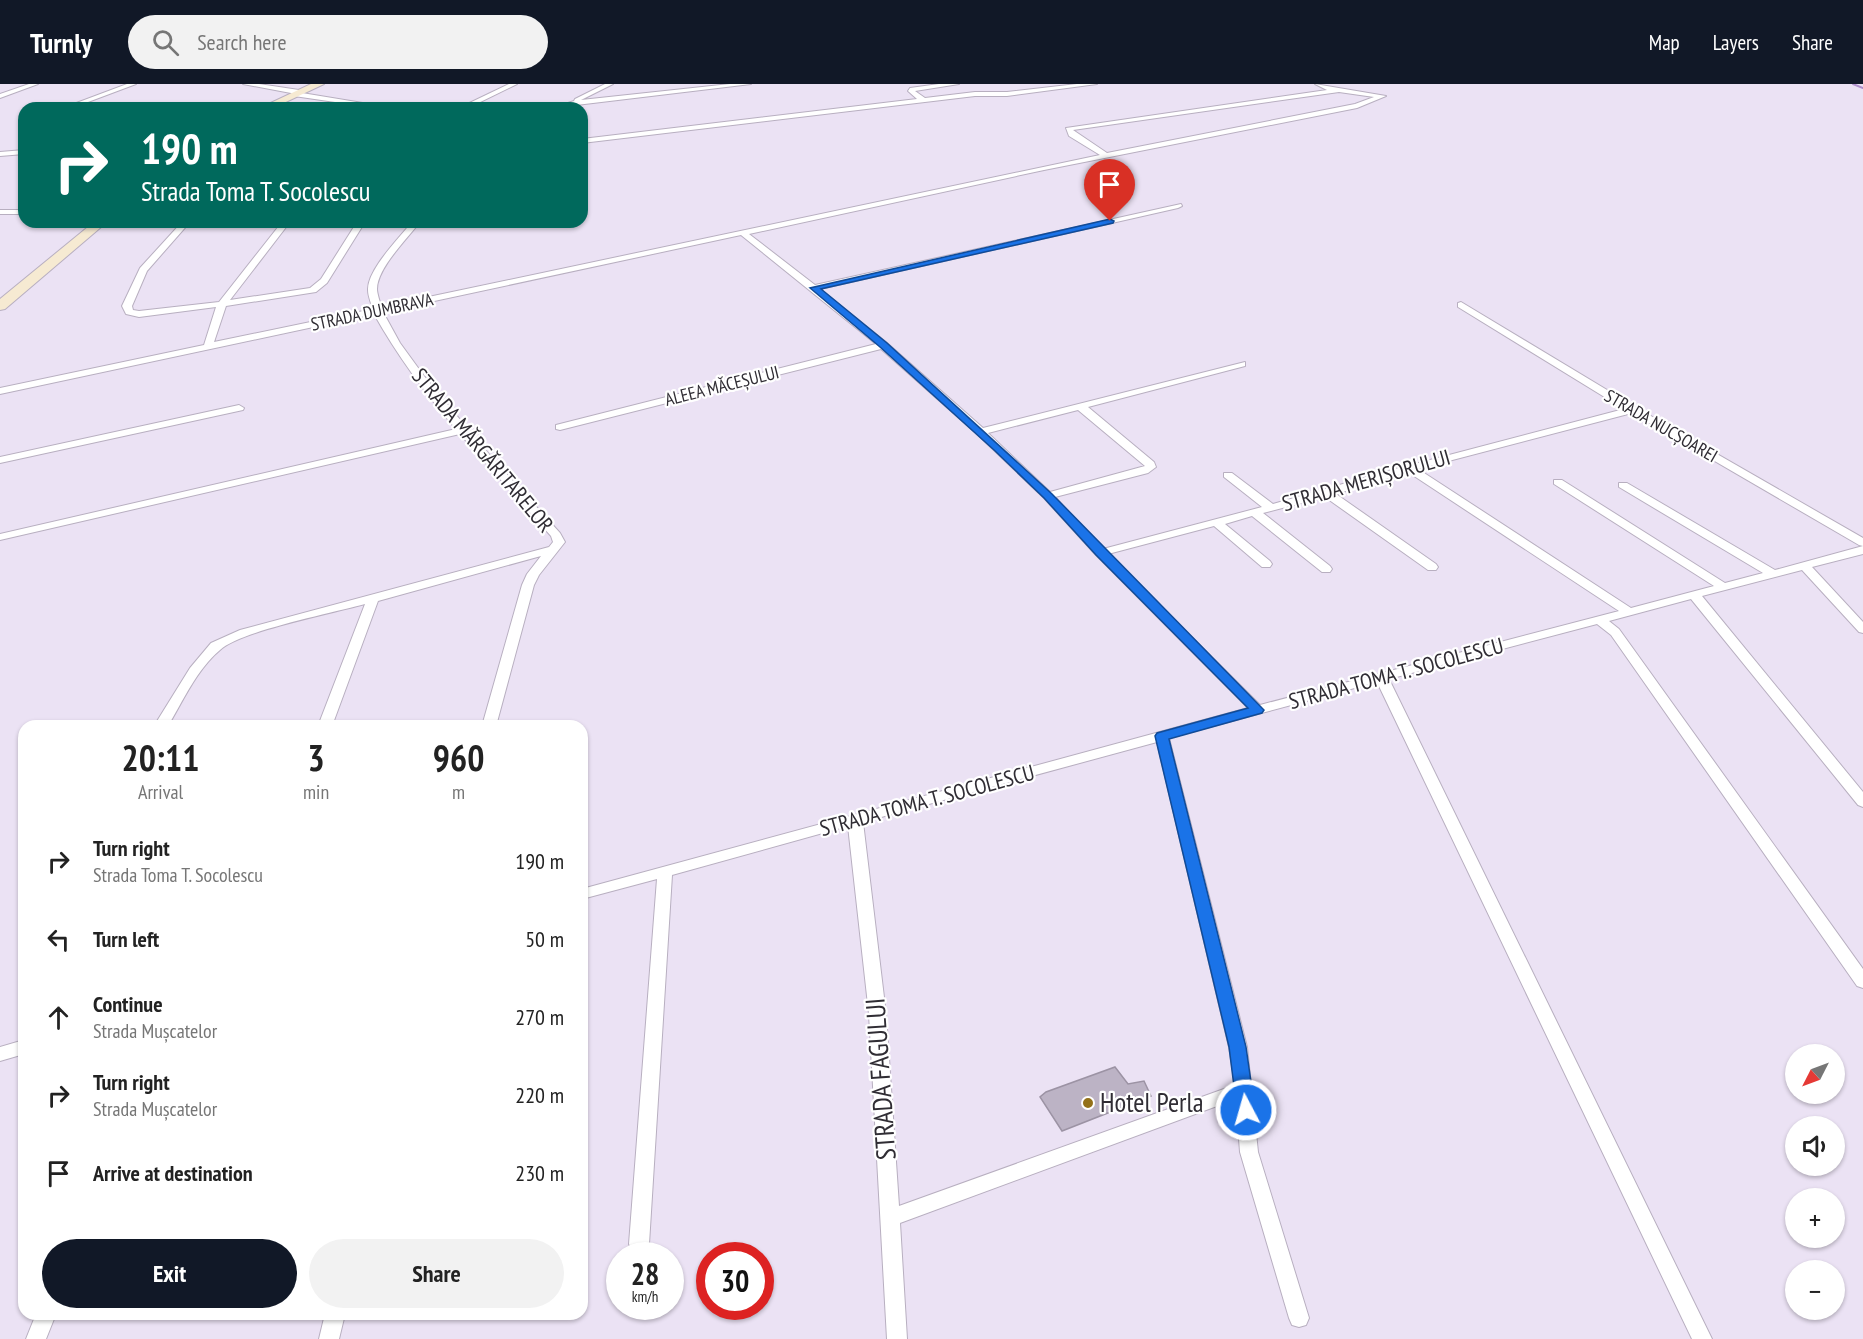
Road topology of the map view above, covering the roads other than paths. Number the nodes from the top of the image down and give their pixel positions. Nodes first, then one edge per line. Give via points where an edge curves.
1 (35, 84) edge
2 (133, 84) edge
3 (246, 84) edge
4 (319, 84) edge
5 (514, 84) edge
6 (610, 84) edge
7 (748, 84) edge
8 (956, 84) edge
9 (1094, 84) edge
10 (1318, 84) edge
11 (1340, 90) junction
12 (297, 93) junction
13 (0, 96) edge
14 (923, 100) junction
15 (83, 102) edge
16 (278, 102) edge
17 (353, 102) edge
18 (475, 102) edge
19 (572, 102) edge
20 (586, 102) edge
21 (588, 140) edge
22 (18, 152) edge
23 (0, 154) edge
24 (1104, 155) junction
25 (1178, 206) dead end
26 (0, 212) edge
27 (18, 212) edge
28 (95, 228) edge
29 (181, 228) edge
30 (281, 228) edge
31 (357, 228) edge
32 (412, 228) edge
33 (743, 233) junction
34 (815, 288) junction
35 (222, 304) junction
36 (1461, 305) dead end
37 (0, 306) edge
38 (377, 311) junction
39 (884, 345) junction
40 (208, 347) junction
41 (1242, 364) dead end
42 (0, 391) edge
43 (1081, 406) junction
44 (239, 408) dead end
45 (1633, 410) junction
46 (560, 428) dead end
47 (465, 430) junction
48 (981, 432) junction
49 (0, 460) edge
50 (1407, 468) junction
51 (1228, 475) dead end
52 (1558, 482) dead end
53 (1623, 485) dead end
54 (1328, 493) junction
55 (1048, 496) junction
56 (1271, 508) junction
57 (1255, 513) junction
58 (1217, 523) junction
59 (0, 537) edge
60 (1863, 543) edge
61 (556, 548) junction
62 (1863, 550) edge
63 (1101, 553) junction
64 (1266, 564) dead end
65 (1805, 566) junction
66 (1432, 567) dead end
67 (1326, 569) dead end
68 (1774, 574) junction
69 (1724, 587) junction
70 (1694, 595) junction
71 (373, 598) junction
72 (1629, 612) junction
73 (1600, 620) junction
74 (1863, 630) edge
75 (1381, 677) junction
76 (1257, 710) junction
77 (165, 720) edge
78 (327, 720) edge
79 (491, 720) edge
80 (1162, 736) junction
81 (1863, 802) edge
82 (855, 820) junction
83 (665, 872) junction
84 (588, 892) edge
85 (1863, 982) edge
86 (18, 1049) edge
87 (0, 1054) edge
88 (1244, 1089) junction
89 (890, 1218) junction
90 (639, 1242) edge
91 (1299, 1317) dead end
92 (44, 1320) edge
93 (334, 1320) edge
94 (36, 1339) edge
95 (329, 1339) edge
96 (897, 1339) edge
97 (1702, 1339) edge

1 - 13 street
2 - 15 street
3 - 12 street
4 - 12 main road
5 - 18 street
6 - 19 street
7 - 20 street
8 - 14 street via 912,90
9 - 14 street
10 - 11 street
11 - 24 street via 1068,129
11 - 24 street, STRADA DUMBRAVA via 1383,96 1357,106
12 - 16 main road
12 - 17 street
14 - 21 street
22 - 23 street
24 - 33 street, STRADA DUMBRAVA
25 - 34 street
26 - 27 street
28 - 37 main road
29 - 35 street via 143,270 127,310 139,314
30 - 35 street
31 - 35 street via 318,287
32 - 38 street via 374,278 372,290
33 - 34 street
33 - 38 street, STRADA DUMBRAVA
34 - 39 street
35 - 40 street
36 - 45 street, STRADA NUCȘOAREI
38 - 40 street, STRADA DUMBRAVA
38 - 47 street, STRADA MĂRGĂRITARELOR via 407,360
39 - 46 street, ALEEA MĂCEȘULUI
39 - 48 street
40 - 42 street, STRADA DUMBRAVA
41 - 43 street
43 - 48 street
43 - 55 street via 1151,467
44 - 49 street
45 - 50 street, STRADA MERIȘORULUI
45 - 60 street, STRADA NUCȘOAREI
47 - 59 street
47 - 61 street, STRADA MĂRGĂRITARELOR via 556,535
48 - 55 street
50 - 54 street, STRADA MERIȘORULUI
50 - 72 street
51 - 56 street
52 - 69 street
53 - 68 street
54 - 56 street, STRADA MERIȘORULUI
54 - 66 street
55 - 63 street
56 - 57 street, STRADA MERIȘORULUI
57 - 58 street, STRADA MERIȘORULUI
57 - 67 street
58 - 63 street, STRADA MERIȘORULUI
58 - 64 street
61 - 71 street
61 - 79 street, STRADA MĂRGĂRITARELOR via 528,585
62 - 65 street, STRADA TOMA T. SOCOLESCU
63 - 76 street
65 - 68 street, STRADA TOMA T. SOCOLESCU
65 - 74 street
68 - 69 street, STRADA TOMA T. SOCOLESCU
69 - 70 street, STRADA TOMA T. SOCOLESCU
70 - 72 street, STRADA TOMA T. SOCOLESCU
70 - 81 street
71 - 77 street via 244,633 216,646 195,671
71 - 78 street
72 - 73 street, STRADA TOMA T. SOCOLESCU
73 - 75 street, STRADA TOMA T. SOCOLESCU
73 - 85 street via 1615,632
75 - 76 street, STRADA TOMA T. SOCOLESCU
75 - 97 street
76 - 80 street, STRADA TOMA T. SOCOLESCU
80 - 82 street, STRADA TOMA T. SOCOLESCU
80 - 88 street via 1238,1047
82 - 83 street, STRADA TOMA T. SOCOLESCU
82 - 89 street, STRADA FAGULUI via 877,1008
83 - 84 street, STRADA TOMA T. SOCOLESCU
83 - 90 street
86 - 87 street
88 - 89 street
88 - 91 street via 1249,1152
89 - 96 street, STRADA FAGULUI
92 - 94 street
93 - 95 street

